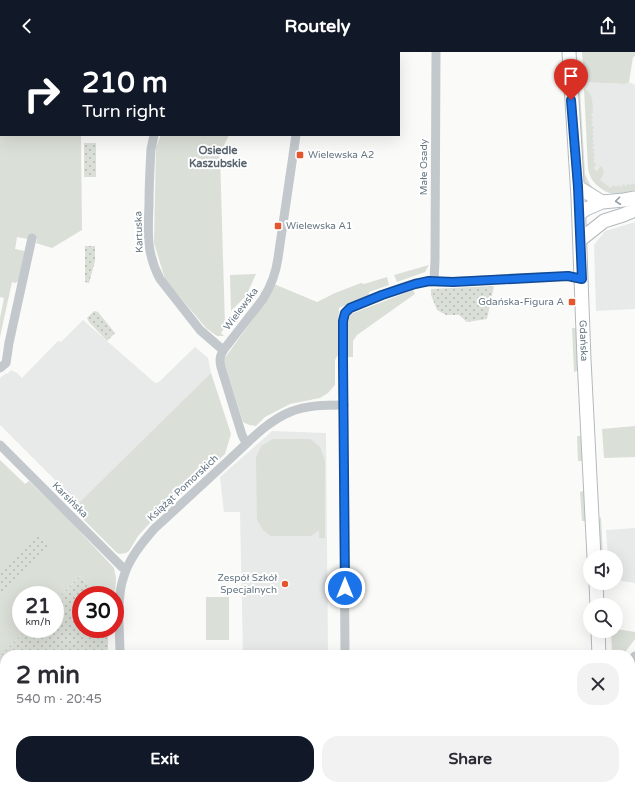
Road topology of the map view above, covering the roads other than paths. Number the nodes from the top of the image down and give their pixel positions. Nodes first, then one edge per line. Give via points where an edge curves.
1 (436, 52) edge
2 (568, 52) edge
3 (154, 136) edge
4 (296, 136) edge
5 (578, 187) junction
6 (635, 198) edge
7 (602, 202) junction
8 (635, 210) edge
9 (579, 214) junction
10 (604, 222) junction
11 (32, 238) dead end
12 (580, 240) junction
13 (582, 279) junction
14 (432, 281) junction
15 (223, 350) junction
16 (0, 368) edge
17 (344, 405) junction
18 (247, 443) junction
19 (0, 445) edge
20 (594, 550) edge
21 (126, 569) junction
22 (598, 638) edge
23 (120, 650) edge
24 (345, 650) edge
25 (599, 650) edge

1 - 14 street, Małe Osady via 435,260
2 - 5 main road, Gdańska
3 - 15 street, Kartuska via 151,148 148,236 151,260 160,279 200,330
4 - 15 street, Wielewska via 274,274 263,299
5 - 7 main road
5 - 9 main road, Gdańska
6 -> 7 main road
7 - 9 main road
8 - 10 main road
9 - 10 main road
9 - 12 main road, Gdańska
10 - 12 main road
11 - 16 street via 6,363
12 - 13 main road, Gdańska
13 - 14 street via 568,276
13 - 20 main road, Gdańska
14 - 17 street via 382,295 350,308 345,313
15 - 18 street via 220,356 221,367 242,435
17 - 18 street, Książąt Pomorskich via 308,406 290,412 274,420
17 - 24 street
18 - 21 street, Książąt Pomorskich via 154,530
19 - 21 street, Karsińska
21 - 23 street, Książąt Pomorskich via 119,603
22 - 25 main road

